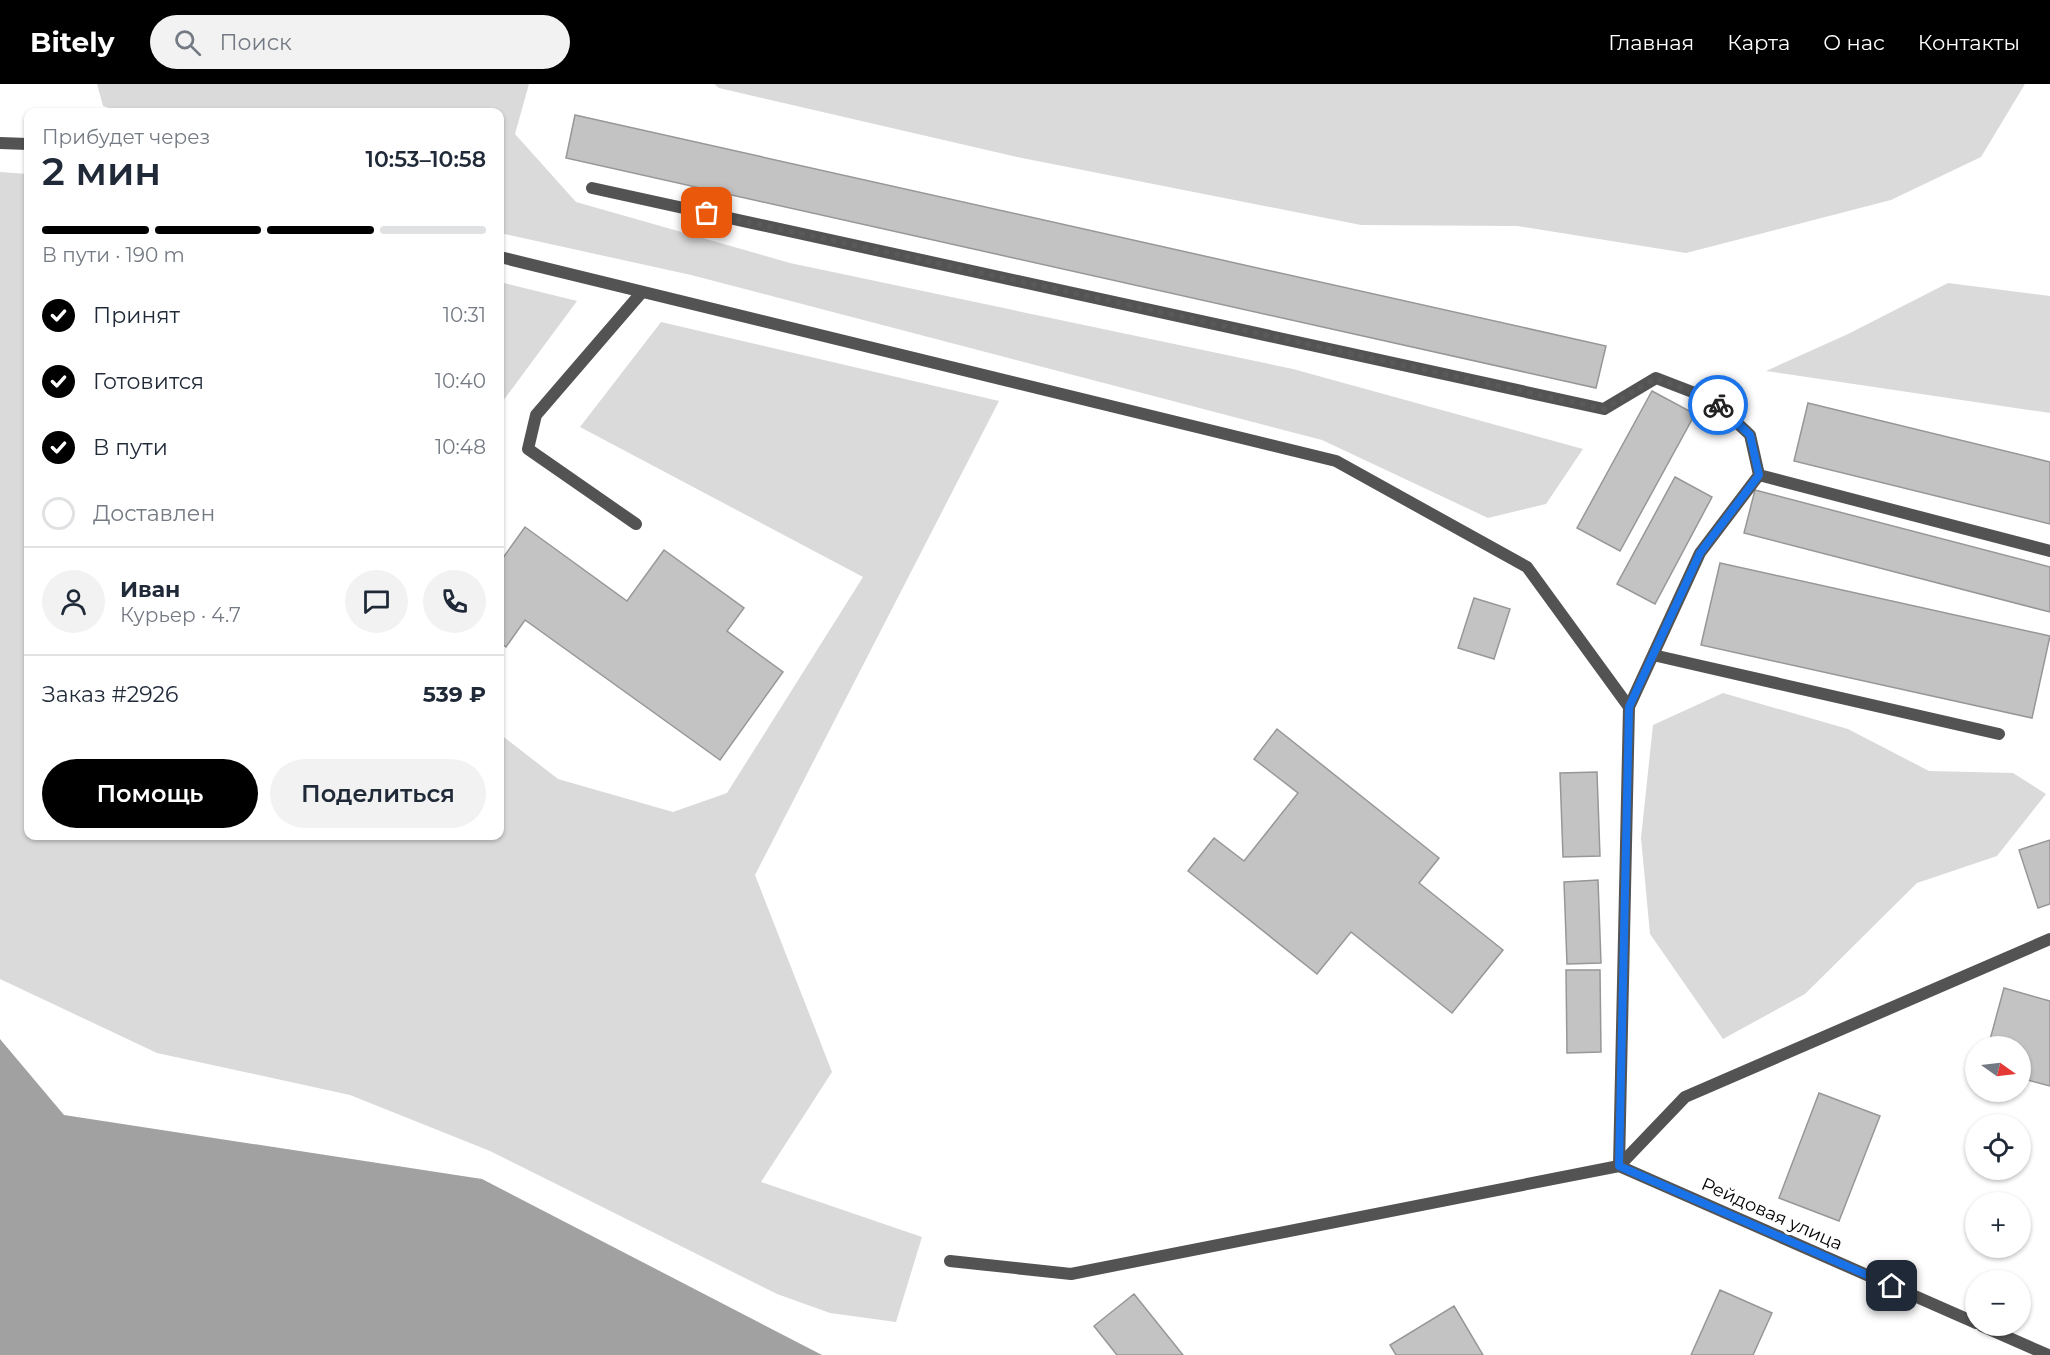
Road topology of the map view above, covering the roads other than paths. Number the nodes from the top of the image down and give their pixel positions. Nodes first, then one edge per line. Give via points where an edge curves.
1 (0, 143) edge
2 (24, 144) edge
3 (592, 188) dead end
4 (504, 258) edge
5 (642, 292) junction
6 (1759, 475) junction
7 (636, 524) dead end
8 (2050, 551) edge
9 (1653, 655) junction
10 (1629, 707) junction
11 (1999, 734) dead end
12 (2050, 939) edge
13 (1619, 1166) junction
14 (950, 1261) dead end
15 (1965, 1318) edge
16 (2005, 1336) edge
17 (2048, 1355) edge

1 - 2 street
3 - 6 street via 1604,409 1656,378 1713,400 1750,435
4 - 5 street
5 - 7 street via 536,415 528,448
5 - 10 street via 1336,461 1527,567
6 - 8 street
6 - 9 street via 1700,553
9 - 10 street
9 - 11 street
10 - 13 street
12 - 13 street via 1685,1097
13 - 14 street via 1071,1274
13 - 15 street, Рейдовая улица
16 - 17 street

